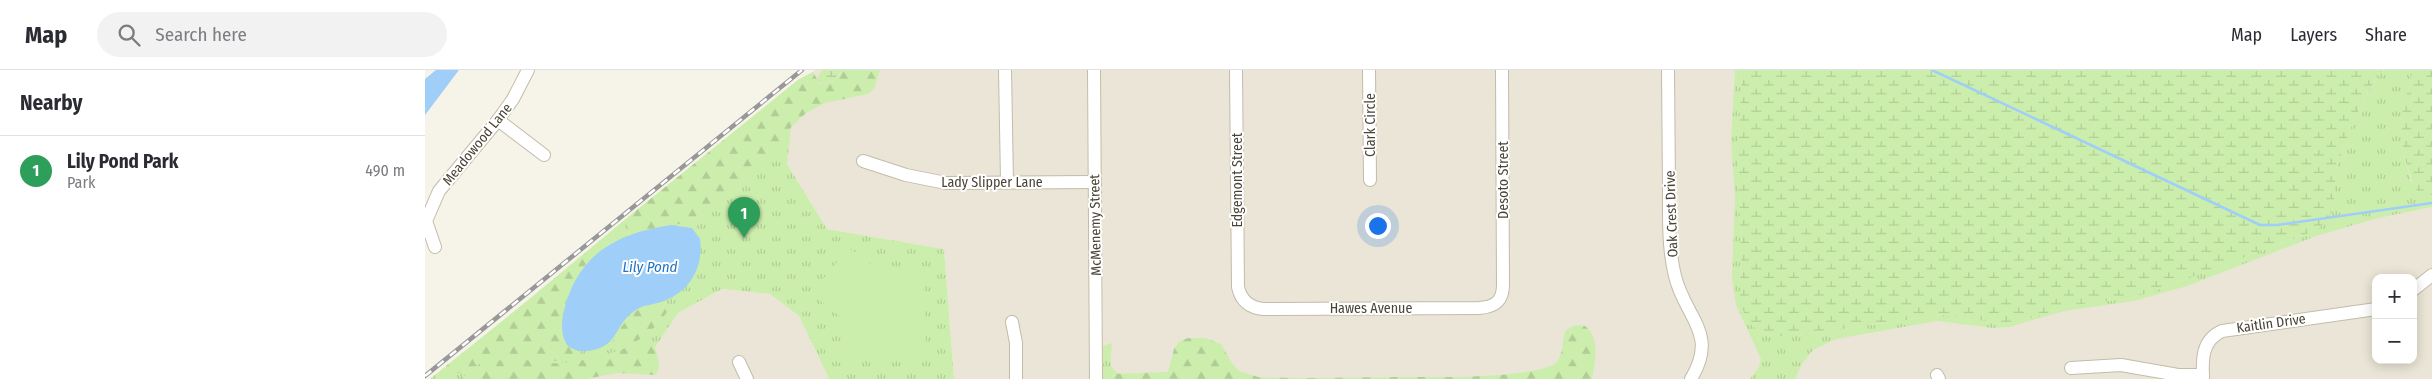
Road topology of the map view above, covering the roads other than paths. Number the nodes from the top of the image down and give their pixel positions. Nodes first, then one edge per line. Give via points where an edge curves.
1 (528, 70) edge
2 (1005, 70) edge
3 (1094, 70) edge
4 (1236, 70) edge
5 (1369, 70) edge
6 (1502, 70) edge
7 (1668, 70) edge
8 (499, 120) junction
9 (544, 155) dead end
10 (863, 160) dead end
11 (1370, 180) dead end
12 (1007, 182) junction
13 (1095, 182) junction
14 (426, 221) edge
15 (435, 247) dead end
16 (2432, 275) edge
17 (2417, 287) edge
18 (1238, 289) joint
19 (1503, 290) joint
20 (2372, 310) edge
21 (1011, 322) dead end
22 (739, 362) dead end
23 (2071, 368) dead end
24 (2203, 377) edge
25 (747, 379) edge
26 (1016, 379) edge
27 (1096, 379) edge
28 (1691, 379) edge

1 - 8 street, Meadowood Lane
2 - 12 street
3 - 13 street, McMenemy Street
4 - 18 street, Edgemont Street
5 - 11 street, Clark Circle
6 - 19 street, Desoto Street
7 - 28 street, Oak Crest Drive via 1671,254 1677,282 1699,330 1703,347
8 - 9 street
8 - 14 street, Meadowood Lane via 439,191
10 - 12 street, Lady Slipper Lane via 930,181
12 - 13 street, Lady Slipper Lane
13 - 27 street, McMenemy Street
14 - 15 street, Meadowood Lane
16 - 17 street
18 - 19 street, Hawes Avenue via 1247,304 1264,309 1485,307 1498,302
20 - 24 street, Kaitlin Drive via 2222,330 2210,339 2205,348
21 - 26 street via 1016,344
22 - 25 street
23 - 24 street via 2121,365

